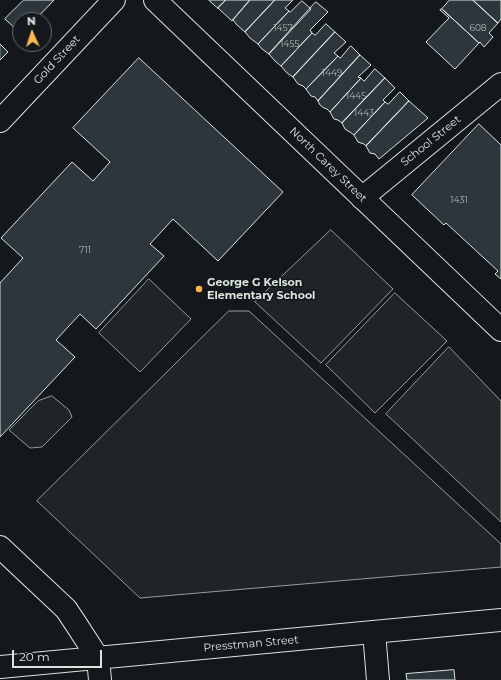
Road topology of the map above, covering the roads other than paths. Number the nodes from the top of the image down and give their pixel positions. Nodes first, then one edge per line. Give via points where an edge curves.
1 (114, 0) edge
2 (155, 0) edge
3 (501, 84) edge
4 (0, 121) edge
5 (362, 198) junction
6 (501, 330) edge
7 (0, 547) edge
8 (501, 620) edge
9 (374, 632) junction
10 (98, 658) junction
11 (0, 667) edge
12 (100, 680) edge
13 (378, 680) edge

1 - 4 street, Gold Street
2 - 5 street, North Carey Street
3 - 5 street, School Street
5 - 6 street, North Carey Street
7 - 10 street via 66,609
8 - 9 street, Presstman Street
9 - 10 street, Presstman Street
9 - 13 street
10 - 11 street, Presstman Street
10 - 12 street

